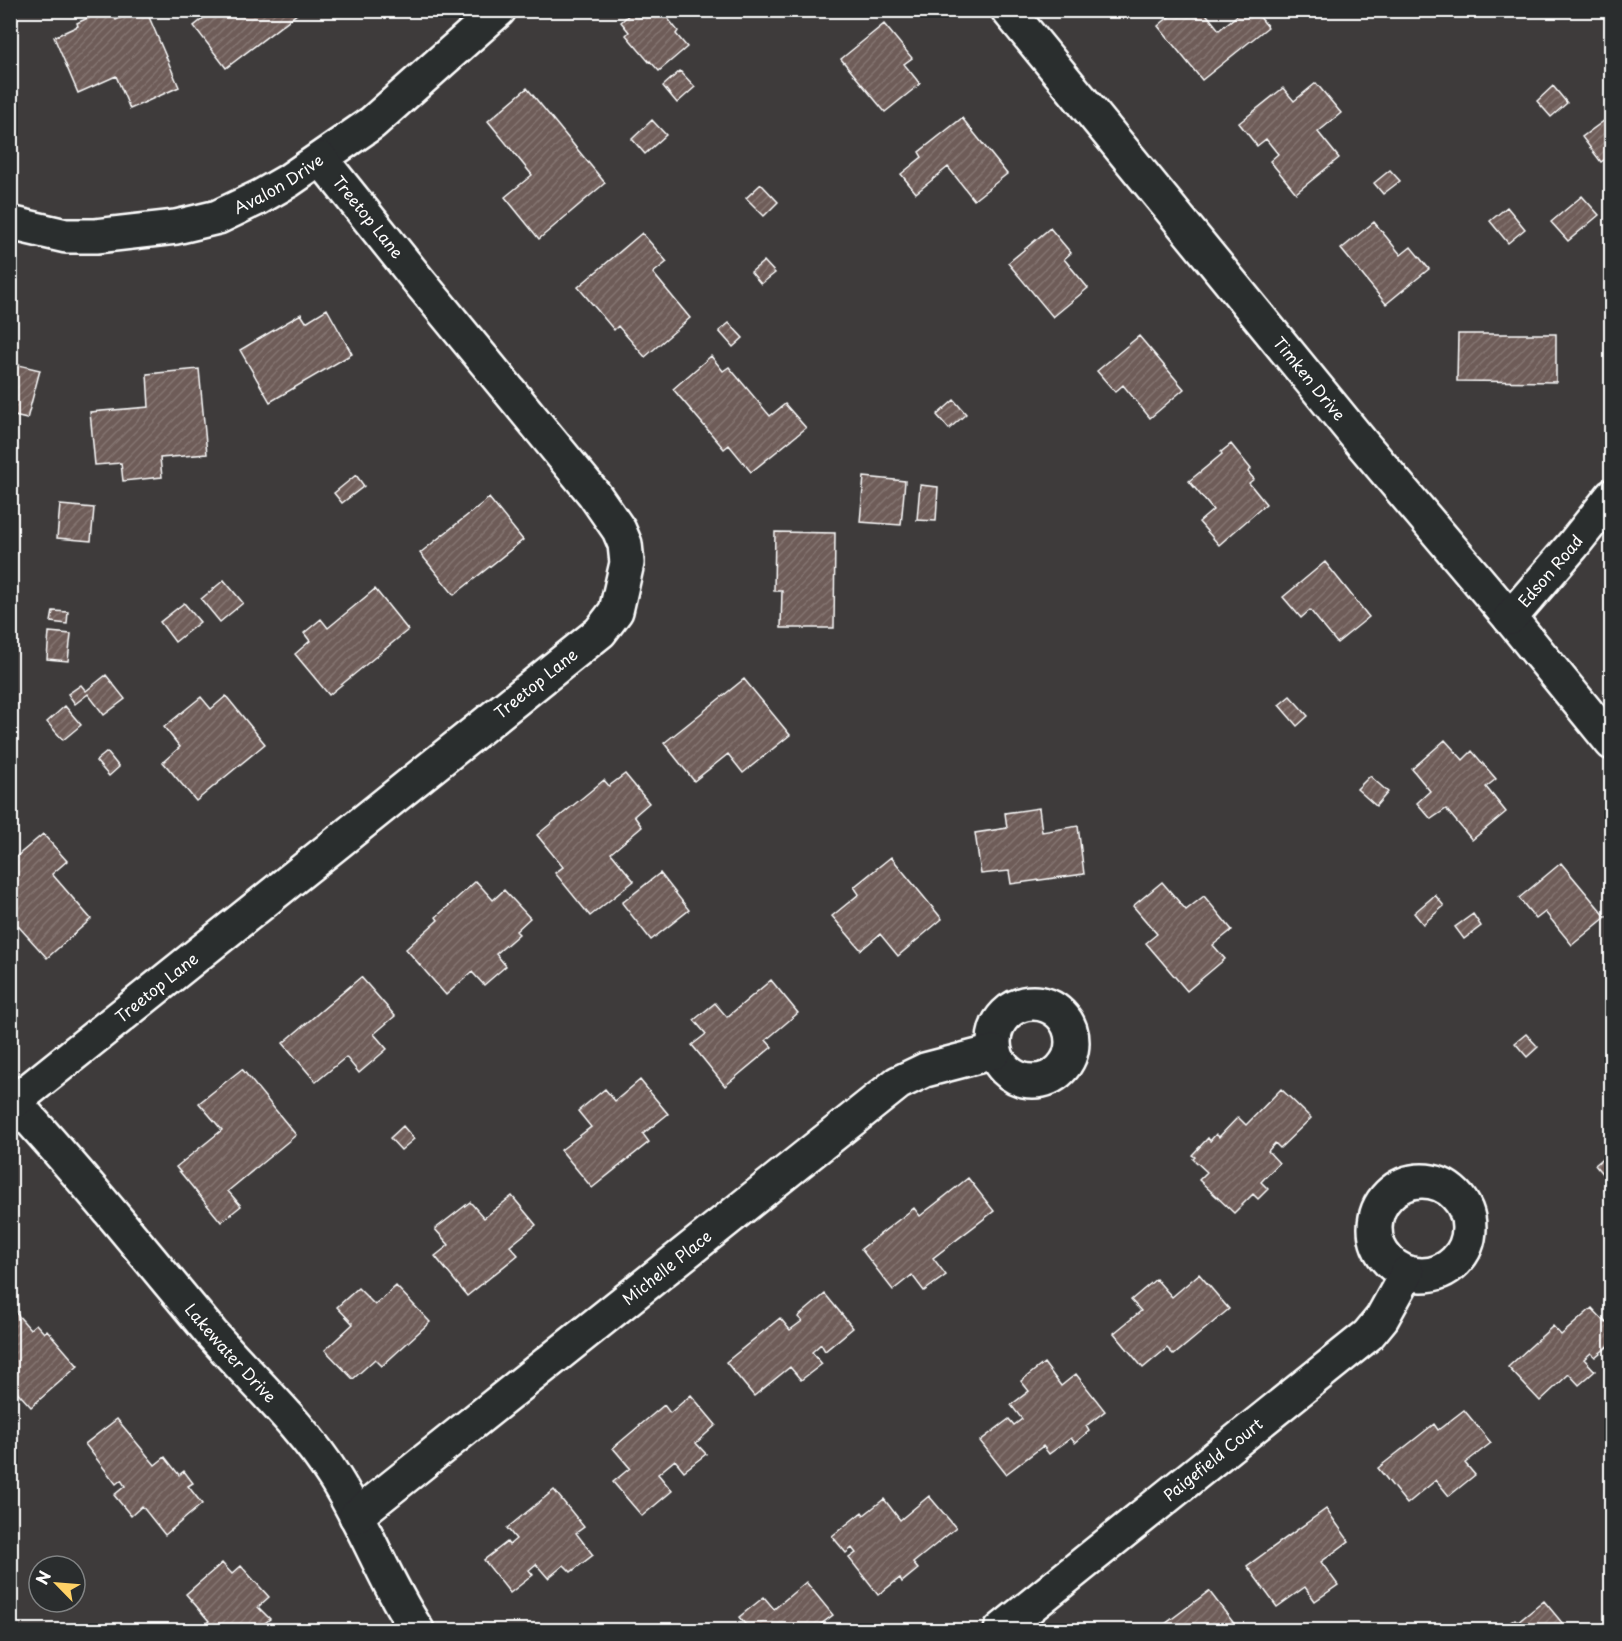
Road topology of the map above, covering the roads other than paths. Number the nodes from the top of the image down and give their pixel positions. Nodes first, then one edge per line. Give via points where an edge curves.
1 (499, 10) edge
2 (1008, 10) edge
3 (321, 159) junction
4 (10, 223) edge
5 (1611, 496) edge
6 (1510, 618) junction
7 (1611, 743) edge
8 (994, 1052) dead end
9 (12, 1099) edge
10 (1407, 1273) dead end
11 (356, 1516) junction
12 (417, 1630) edge
13 (1001, 1630) edge

1 - 3 street, Avalon Drive via 372,123
2 - 6 street, Timken Drive
3 - 4 street, Avalon Drive via 260,197 218,217 176,227 66,236
3 - 9 street, Treetop Lane via 594,494 619,530 627,563 616,611 600,632
5 - 6 street, Edson Road
6 - 7 street, Timken Drive
8 - 11 street, Michelle Place via 925,1070 898,1083
9 - 11 street, Lakewater Drive via 314,1448
10 - 13 street, Paigefield Court via 1368,1335
11 - 12 street, Lakewater Drive

